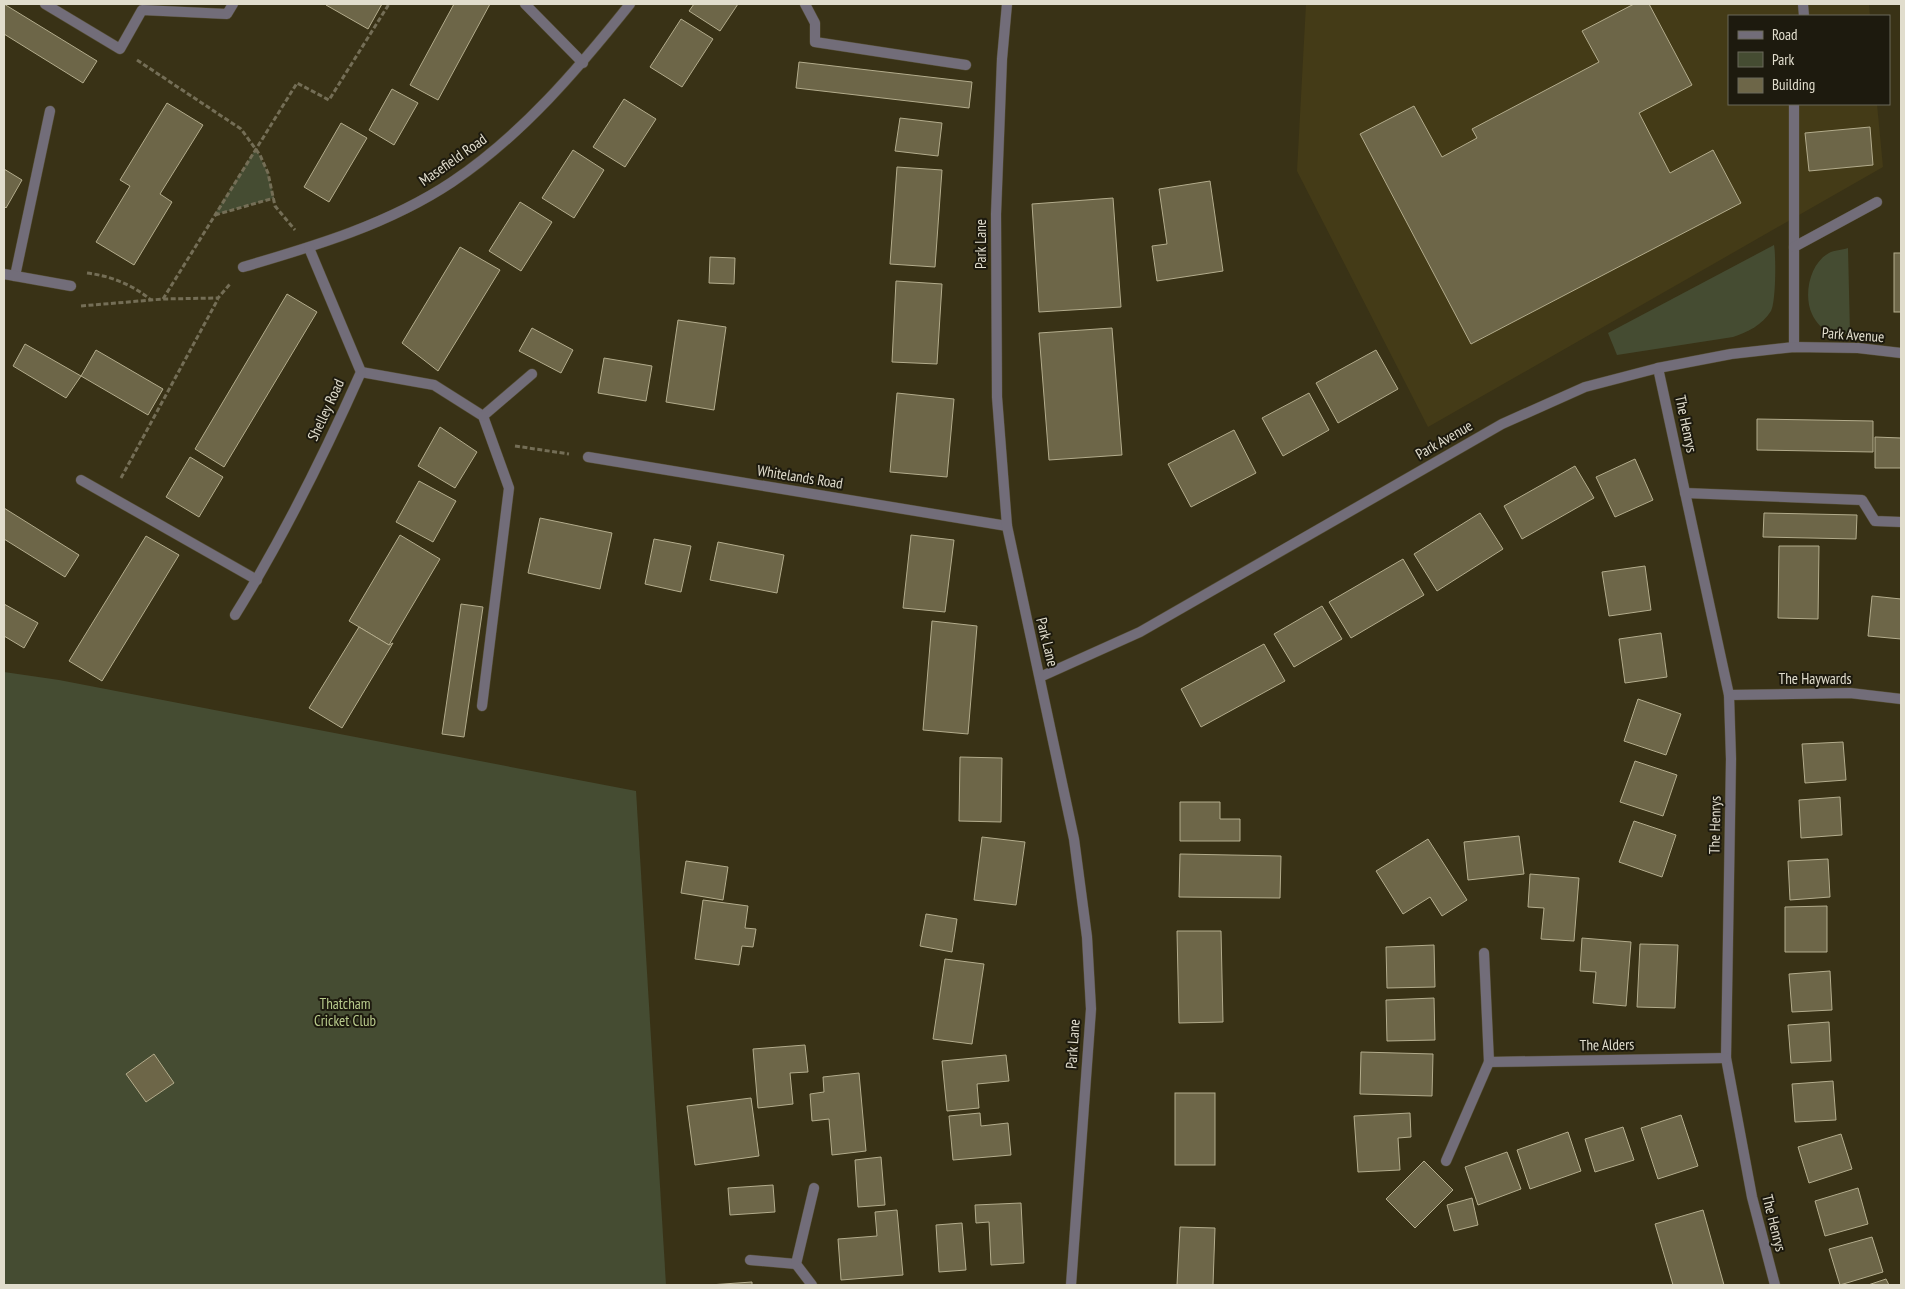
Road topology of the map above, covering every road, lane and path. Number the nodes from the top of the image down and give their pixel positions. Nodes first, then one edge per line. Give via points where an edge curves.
1 (45, 4) edge
2 (233, 4) edge
3 (389, 4) edge
4 (525, 4) edge
5 (630, 4) edge
6 (805, 4) edge
7 (1007, 4) edge
8 (120, 49) junction
9 (583, 63) junction
10 (966, 66) dead end
11 (1794, 105) edge
12 (50, 111) dead end
13 (256, 148) junction
14 (274, 198) junction
15 (1877, 202) dead end
16 (214, 215) junction
17 (1794, 247) junction
18 (310, 248) junction
19 (243, 268) joint
20 (78, 271) dead end
21 (4, 274) edge
22 (15, 276) junction
23 (71, 286) joint
24 (218, 298) junction
25 (163, 299) junction
26 (151, 300) junction
27 (1794, 347) junction
28 (1901, 354) edge
29 (1658, 368) junction
30 (361, 372) junction
31 (532, 374) dead end
32 (483, 416) junction
33 (492, 442) junction
34 (588, 457) joint
35 (81, 480) dead end
36 (1685, 493) junction
37 (111, 497) junction
38 (1901, 522) edge
39 (1007, 526) junction
40 (257, 580) junction
41 (235, 615) dead end
42 (1040, 677) junction
43 (1730, 695) junction
44 (1901, 699) edge
45 (482, 706) dead end
46 (1484, 953) dead end
47 (1726, 1058) junction
48 (1489, 1062) junction
49 (1446, 1161) dead end
50 (814, 1188) dead end
51 (750, 1260) dead end
52 (796, 1264) junction
53 (812, 1285) edge
54 (1072, 1285) edge
55 (1776, 1285) edge

1 - 8 street
2 - 8 street via 227,14 142,10
3 - 13 path via 329,100 297,83
4 - 9 street
5 - 9 street, Masefield Road
6 - 10 street via 815,23 815,42
7 - 39 street, Park Lane via 996,214 996,397
8 - 13 path via 241,129
9 - 18 street, Masefield Road via 526,122 487,157 452,182 415,204
11 - 17 street
12 - 22 street
13 - 14 path via 268,173
13 - 16 path
14 - 16 path
14 - 18 path via 276,206
15 - 17 street
16 - 25 path
17 - 27 street
18 - 19 street, Masefield Road
18 - 30 street, Shelley Road
19 - 24 path
20 - 26 path via 111,278
21 - 22 street
22 - 23 street
23 - 26 path via 71,306
24 - 25 path
24 - 37 path
25 - 26 path
27 - 28 street, Park Avenue via 1858,348
27 - 29 street, Park Avenue via 1732,354
29 - 36 street, The Henrys
29 - 42 street, Park Avenue via 1585,387 1502,424 1140,632
30 - 32 street via 434,385
30 - 40 street, Shelley Road via 335,430
31 - 32 street
32 - 33 street
33 - 34 path
33 - 45 street via 509,488
34 - 39 street, Whitelands Road
35 - 37 street
36 - 38 street via 1862,500 1875,521
36 - 43 street, The Henrys
37 - 40 street
39 - 42 street, Park Lane
40 - 41 street, Shelley Road
42 - 54 street, Park Lane via 1074,839 1088,955 1090,1009
43 - 44 street, The Haywards via 1850,692
43 - 47 street, The Henrys via 1732,759
46 - 48 street
47 - 48 street, The Alders
47 - 55 street, The Henrys via 1752,1197
48 - 49 street
50 - 52 street
51 - 52 street
52 - 53 street

